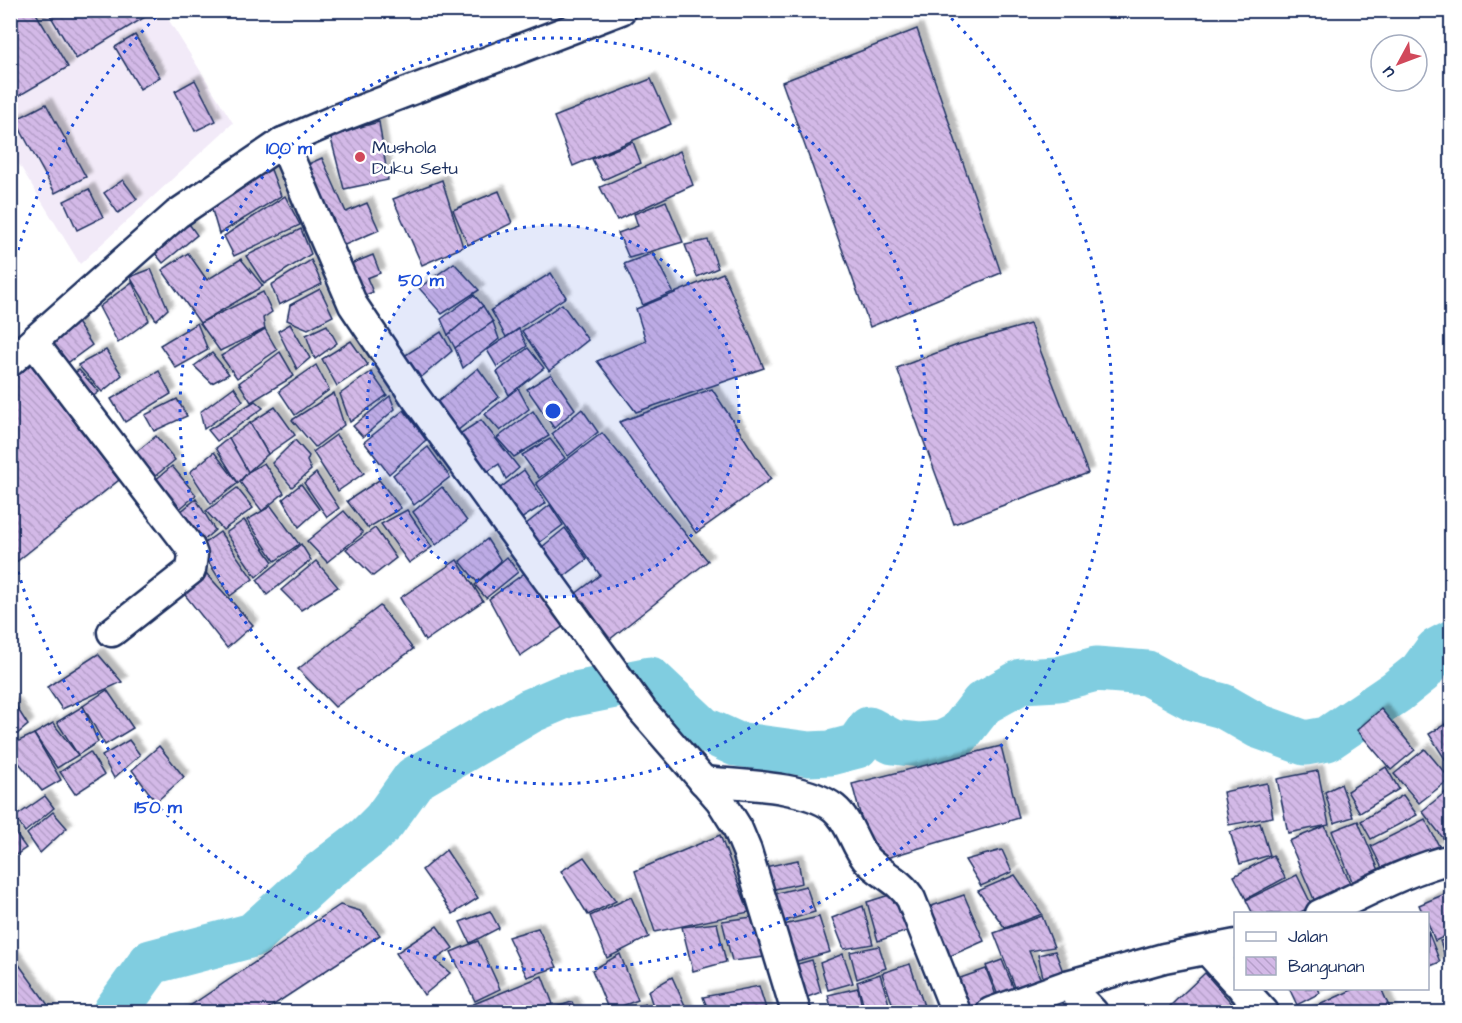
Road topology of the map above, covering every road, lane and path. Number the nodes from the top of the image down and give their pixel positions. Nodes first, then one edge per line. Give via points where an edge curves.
1 (621, 10) edge
2 (283, 142) junction
3 (33, 342) junction
4 (10, 362) edge
5 (112, 632) dead end
6 (703, 781) junction
7 (1452, 859) edge
8 (1324, 912) edge
9 (1234, 944) edge
10 (1207, 950) junction
11 (1234, 980) edge
12 (1067, 985) junction
13 (1244, 990) edge
14 (796, 1012) edge
15 (956, 1012) edge
16 (991, 1012) edge
17 (1093, 1012) edge
18 (1264, 1012) edge

1 - 2 street
2 - 3 street via 177,214
2 - 6 street via 353,305 642,710
3 - 4 street
3 - 5 street via 193,555 190,570
6 - 14 street via 737,827 747,851
6 - 15 street via 788,790 810,795 834,808 867,860 905,889 911,899
7 - 8 street via 1357,895
9 - 10 street
10 - 11 street
10 - 12 street
12 - 16 street
12 - 17 street
13 - 18 street

